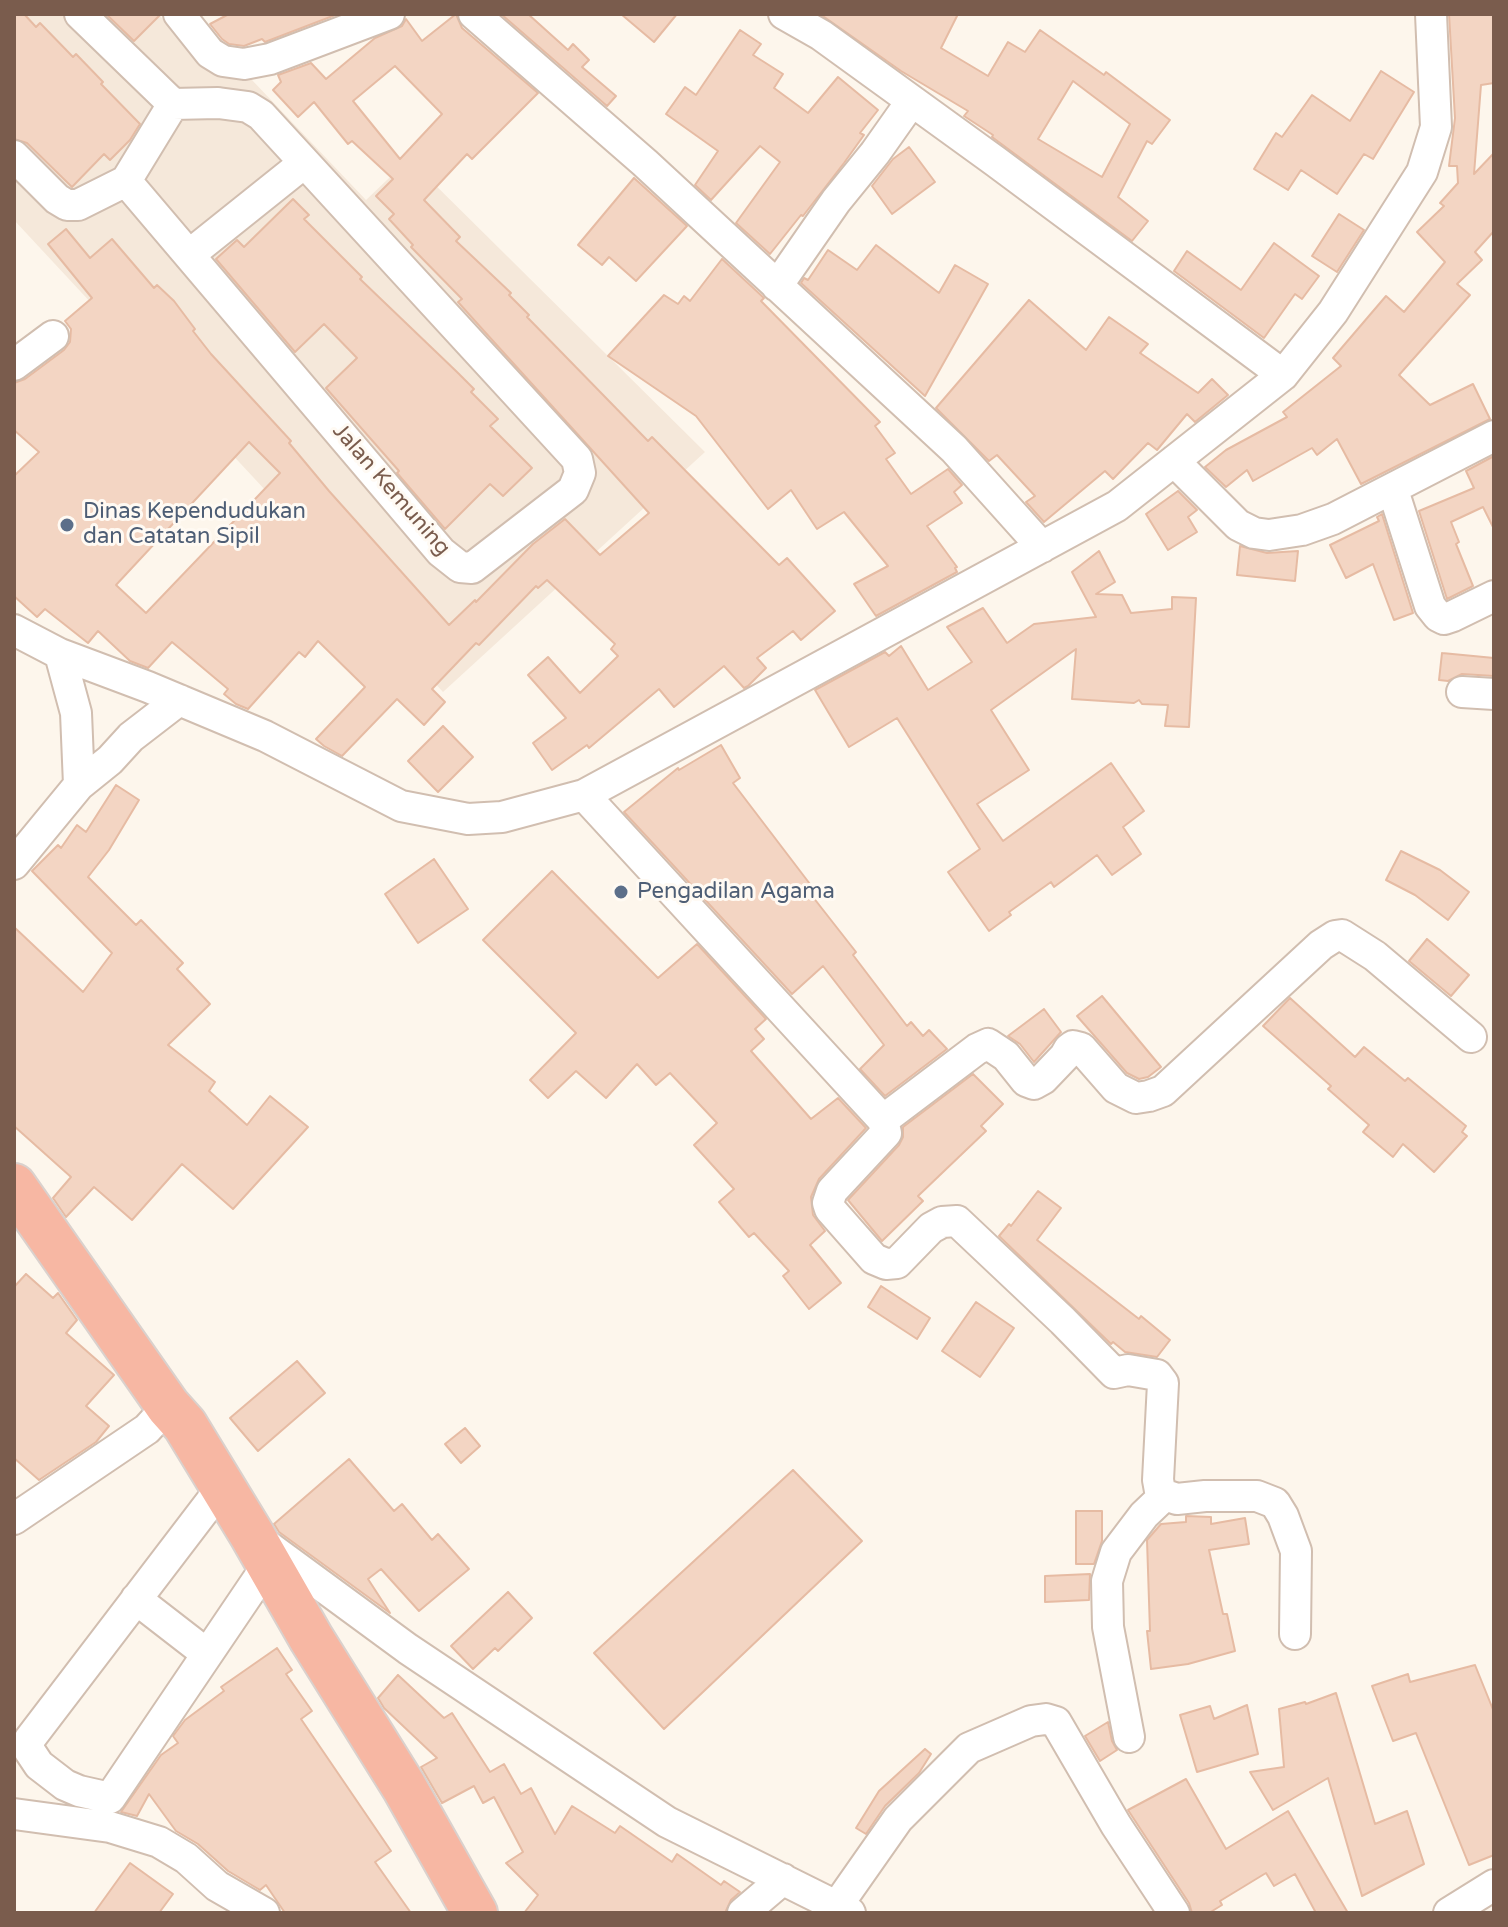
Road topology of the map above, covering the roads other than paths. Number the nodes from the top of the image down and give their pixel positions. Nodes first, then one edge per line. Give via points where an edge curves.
1 (80, 14) edge
2 (179, 14) edge
3 (389, 14) edge
4 (474, 14) edge
5 (784, 14) edge
6 (1431, 14) edge
7 (911, 102) junction
8 (173, 104) junction
9 (14, 156) edge
10 (304, 163) junction
11 (126, 181) junction
12 (189, 255) junction
13 (777, 286) junction
14 (53, 336) dead end
15 (14, 365) edge
16 (1283, 375) junction
17 (1494, 436) edge
18 (1174, 461) junction
19 (1393, 490) junction
20 (1042, 547) junction
21 (1494, 596) edge
22 (14, 630) edge
23 (60, 654) junction
24 (1462, 692) dead end
25 (1494, 694) edge
26 (179, 700) junction
27 (79, 785) junction
28 (584, 795) junction
29 (14, 864) edge
30 (1471, 1037) dead end
31 (883, 1120) junction
32 (21, 1211) edge
33 (168, 1406) junction
34 (222, 1487) junction
35 (1165, 1495) junction
36 (14, 1519) edge
37 (260, 1549) junction
38 (136, 1599) junction
39 (1295, 1634) dead end
40 (207, 1654) junction
41 (1129, 1737) dead end
42 (14, 1814) edge
43 (783, 1879) junction
44 (1494, 1885) edge
45 (844, 1910) edge
46 (264, 1913) edge
47 (475, 1913) edge
48 (743, 1913) edge
49 (1174, 1913) edge
50 (1449, 1913) edge

1 - 8 street
2 - 3 street via 210,53 244,64
4 - 13 street
5 - 7 street
6 - 16 street via 1436,127 1422,172 1333,312
7 - 13 street
7 - 16 street
8 - 10 street, Jalan Kemuning via 248,107
8 - 11 street
9 - 11 street via 67,205 78,205
10 - 12 street
10 - 12 street, Jalan Kemuning via 577,459 580,473 573,490 472,568 460,567 441,552
11 - 12 street, Jalan Kemuning
13 - 20 street via 954,449
14 - 15 street
16 - 18 street
17 - 19 street
18 - 19 street via 1238,525 1269,535 1333,519
18 - 20 street via 1117,506
19 - 21 street via 1430,606 1438,616 1453,616
20 - 28 street
22 - 23 street
23 - 26 street
23 - 27 street via 76,713
24 - 25 street
26 - 27 street
26 - 28 street via 265,736 401,806 468,819 502,817
27 - 29 street
28 - 31 street
30 - 31 street via 1342,935 1321,945 1163,1091 1136,1098 1116,1088 1081,1048 1073,1046 1034,1084 988,1044
31 - 35 street via 886,1133 832,1191 830,1209 874,1259 886,1264 897,1263 931,1228 957,1221 1114,1373 1157,1375 1163,1383 1158,1480
32 - 33 highway
33 - 34 highway
33 - 36 street via 147,1429
34 - 37 highway
34 - 38 street
35 - 39 street via 1257,1496 1275,1503 1296,1551
35 - 41 street via 1130,1531 1107,1581 1108,1627
37 - 40 street
37 - 43 street via 667,1822
37 - 47 highway
38 - 40 street
38 - 40 street via 29,1740 39,1765 65,1785 110,1798
42 - 46 street via 110,1827 159,1842
43 - 45 street
43 - 48 street
44 - 50 street
45 - 49 street via 898,1819 969,1748 1046,1719 1056,1722

